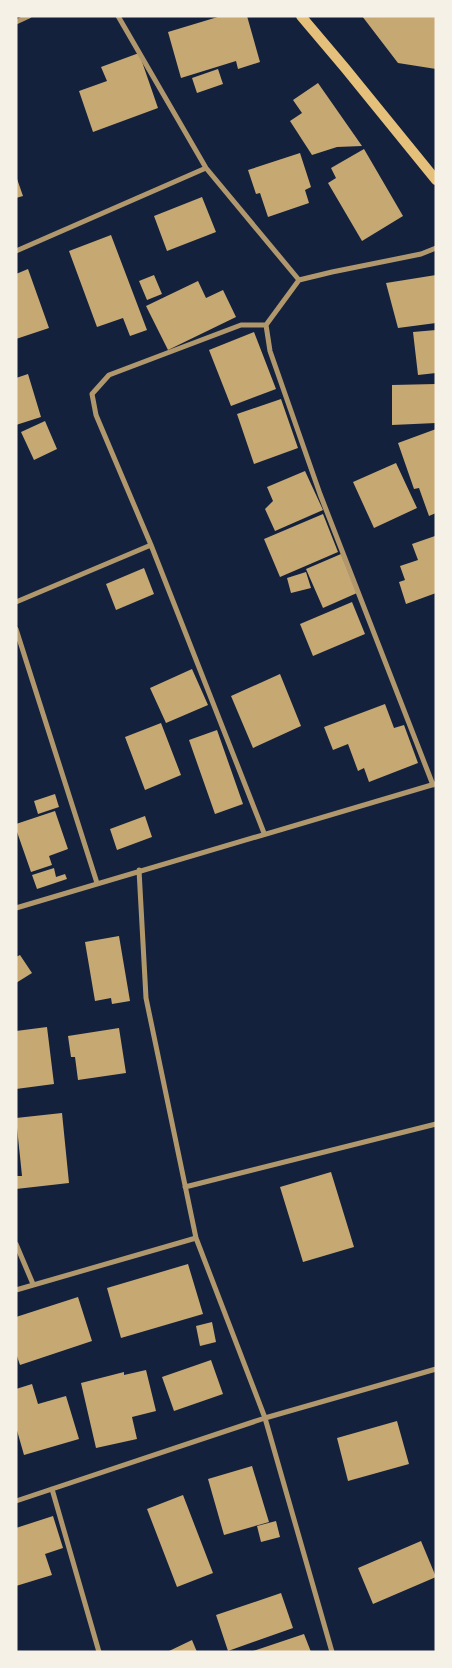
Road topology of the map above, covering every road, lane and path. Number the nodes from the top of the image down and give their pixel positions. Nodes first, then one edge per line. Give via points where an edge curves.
1 (29, 16) edge
2 (118, 16) edge
3 (301, 16) edge
4 (16, 22) edge
5 (206, 168) junction
6 (436, 180) edge
7 (436, 248) edge
8 (16, 251) edge
9 (299, 280) junction
10 (266, 325) junction
11 (151, 544) junction
12 (16, 602) edge
13 (16, 629) edge
14 (434, 784) edge
15 (264, 833) junction
16 (139, 870) junction
17 (97, 883) junction
18 (16, 908) edge
19 (434, 1125) edge
20 (436, 1133) edge
21 (185, 1188) junction
22 (196, 1238) junction
23 (16, 1244) edge
24 (33, 1284) junction
25 (16, 1290) edge
26 (436, 1369) edge
27 (265, 1418) junction
28 (52, 1489) junction
29 (16, 1500) edge
30 (98, 1652) edge
31 (332, 1652) edge

1 - 4 street
2 - 5 street
3 - 6 main road
5 - 8 street
5 - 9 street
7 - 9 street
9 - 10 street
10 - 11 street via 241,325 109,375 92,394 96,415
10 - 14 street via 270,351 320,494
11 - 12 street
11 - 15 street
13 - 17 street
14 - 15 street
15 - 16 street
16 - 17 street
16 - 21 street via 146,998
17 - 18 street
19 - 20 street
19 - 21 street
21 - 22 street
22 - 24 street
22 - 27 street
23 - 24 street
24 - 25 street
26 - 27 street
27 - 28 street
27 - 31 street
28 - 29 street
28 - 30 street

